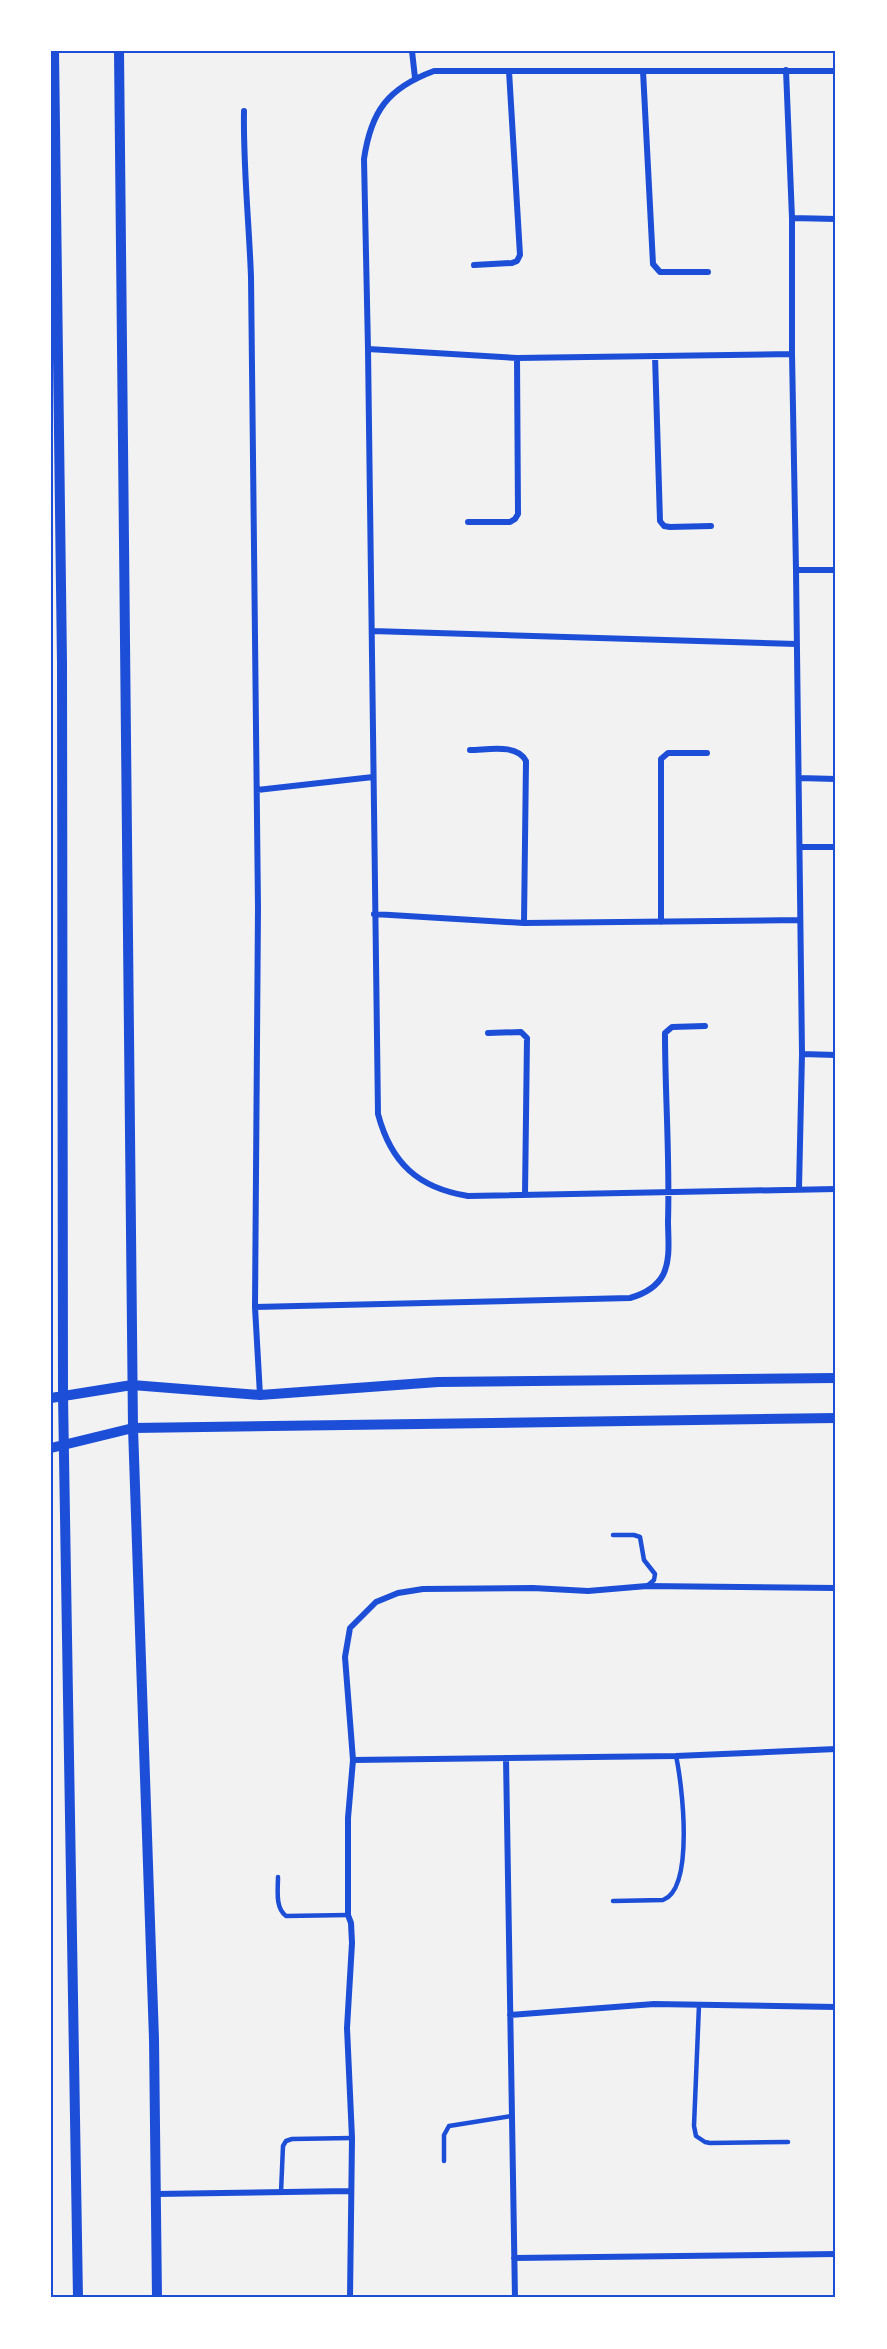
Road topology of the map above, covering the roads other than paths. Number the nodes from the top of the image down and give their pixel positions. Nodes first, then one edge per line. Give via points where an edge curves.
1 (54, 51) edge
2 (119, 51) edge
3 (412, 51) edge
4 (786, 70) junction
5 (509, 71) junction
6 (643, 71) junction
7 (836, 71) edge
8 (415, 78) junction
9 (243, 111) dead end
10 (792, 218) junction
11 (836, 219) edge
12 (474, 265) dead end
13 (708, 272) dead end
14 (369, 349) junction
15 (792, 354) junction
16 (655, 356) junction
17 (517, 358) junction
18 (468, 522) dead end
19 (711, 526) dead end
20 (796, 570) junction
21 (836, 570) edge
22 (372, 631) junction
23 (797, 644) junction
24 (470, 750) dead end
25 (707, 753) dead end
26 (374, 777) junction
27 (799, 778) junction
28 (836, 779) edge
29 (256, 790) junction
30 (800, 847) junction
31 (836, 847) edge
32 (374, 914) junction
33 (800, 920) junction
34 (661, 922) junction
35 (524, 923) junction
36 (705, 1026) dead end
37 (488, 1033) dead end
38 (802, 1054) junction
39 (836, 1055) edge
40 (799, 1188) junction
41 (836, 1189) edge
42 (669, 1192) junction
43 (525, 1195) junction
44 (255, 1307) junction
45 (836, 1378) edge
46 (132, 1385) junction
47 (260, 1395) junction
48 (63, 1396) junction
49 (51, 1398) edge
50 (836, 1418) edge
51 (133, 1428) junction
52 (65, 1446) junction
53 (51, 1448) edge
54 (613, 1535) dead end
55 (647, 1586) junction
56 (836, 1588) edge
57 (836, 1749) edge
58 (676, 1756) junction
59 (506, 1758) junction
60 (353, 1760) junction
61 (278, 1877) dead end
62 (613, 1901) dead end
63 (348, 1915) junction
64 (699, 2005) junction
65 (836, 2007) edge
66 (510, 2015) junction
67 (511, 2115) junction
68 (352, 2138) junction
69 (788, 2142) dead end
70 (444, 2161) dead end
71 (350, 2191) junction
72 (281, 2192) junction
73 (156, 2194) junction
74 (836, 2254) edge
75 (514, 2258) junction
76 (78, 2298) edge
77 (157, 2298) edge
78 (350, 2298) edge
79 (514, 2298) edge

1 - 48 street via 62,663
2 - 46 street
3 - 8 street
4 - 6 street
4 - 7 street
4 - 10 street
5 - 6 street
5 - 8 street via 434,71
5 - 12 street via 520,255 512,263
6 - 13 street via 653,264 660,272
8 - 14 street via 394,92 378,112 368,134 364,159
9 - 29 street via 251,277
10 - 11 street
10 - 15 street
14 - 17 street
14 - 22 street
15 - 16 street
15 - 20 street
16 - 17 street
16 - 19 street via 660,521 670,528
17 - 18 street via 518,514 510,522
20 - 21 street
20 - 23 street
22 - 23 street
22 - 26 street
23 - 27 street
24 - 35 street via 513,750 526,761
25 - 34 street via 668,753 661,759
26 - 29 street
26 - 32 street
27 - 28 street
27 - 30 street
29 - 44 street
30 - 31 street
30 - 33 street
32 - 35 street
32 - 43 street via 378,1114 391,1149 416,1177 449,1193
33 - 34 street
33 - 38 street
34 - 35 street
36 - 42 street via 672,1027 665,1033
37 - 43 street via 521,1032 527,1038
38 - 39 street
38 - 40 street
40 - 41 street
40 - 42 street
42 - 43 street
42 - 44 street via 667,1263 654,1286 630,1298
44 - 47 street
45 - 47 street via 438,1382
46 - 47 street
46 - 48 street
46 - 51 street
48 - 49 street
48 - 52 street
50 - 51 street
51 - 52 street
51 - 73 street
52 - 53 street
52 - 76 street
54 - 55 lane via 640,1537 644,1560 655,1574
55 - 56 street
55 - 60 street via 588,1591 423,1589 375,1602 351,1628 347,1641
57 - 58 street
58 - 59 street
58 - 62 lane via 682,1785 684,1853 674,1889 663,1900
59 - 60 street
59 - 66 street
60 - 63 street via 348,1818
61 - 63 lane via 279,1906 286,1916
63 - 68 street via 351,1923 347,2028
64 - 65 street
64 - 66 street via 654,2004
64 - 69 lane via 696,2136 710,2143
66 - 67 street
67 - 70 lane via 449,2126 444,2135
67 - 75 street
68 - 71 street
68 - 72 lane via 286,2141 282,2146
71 - 72 street
71 - 78 street
72 - 73 street
73 - 77 street
74 - 75 street
75 - 79 street

